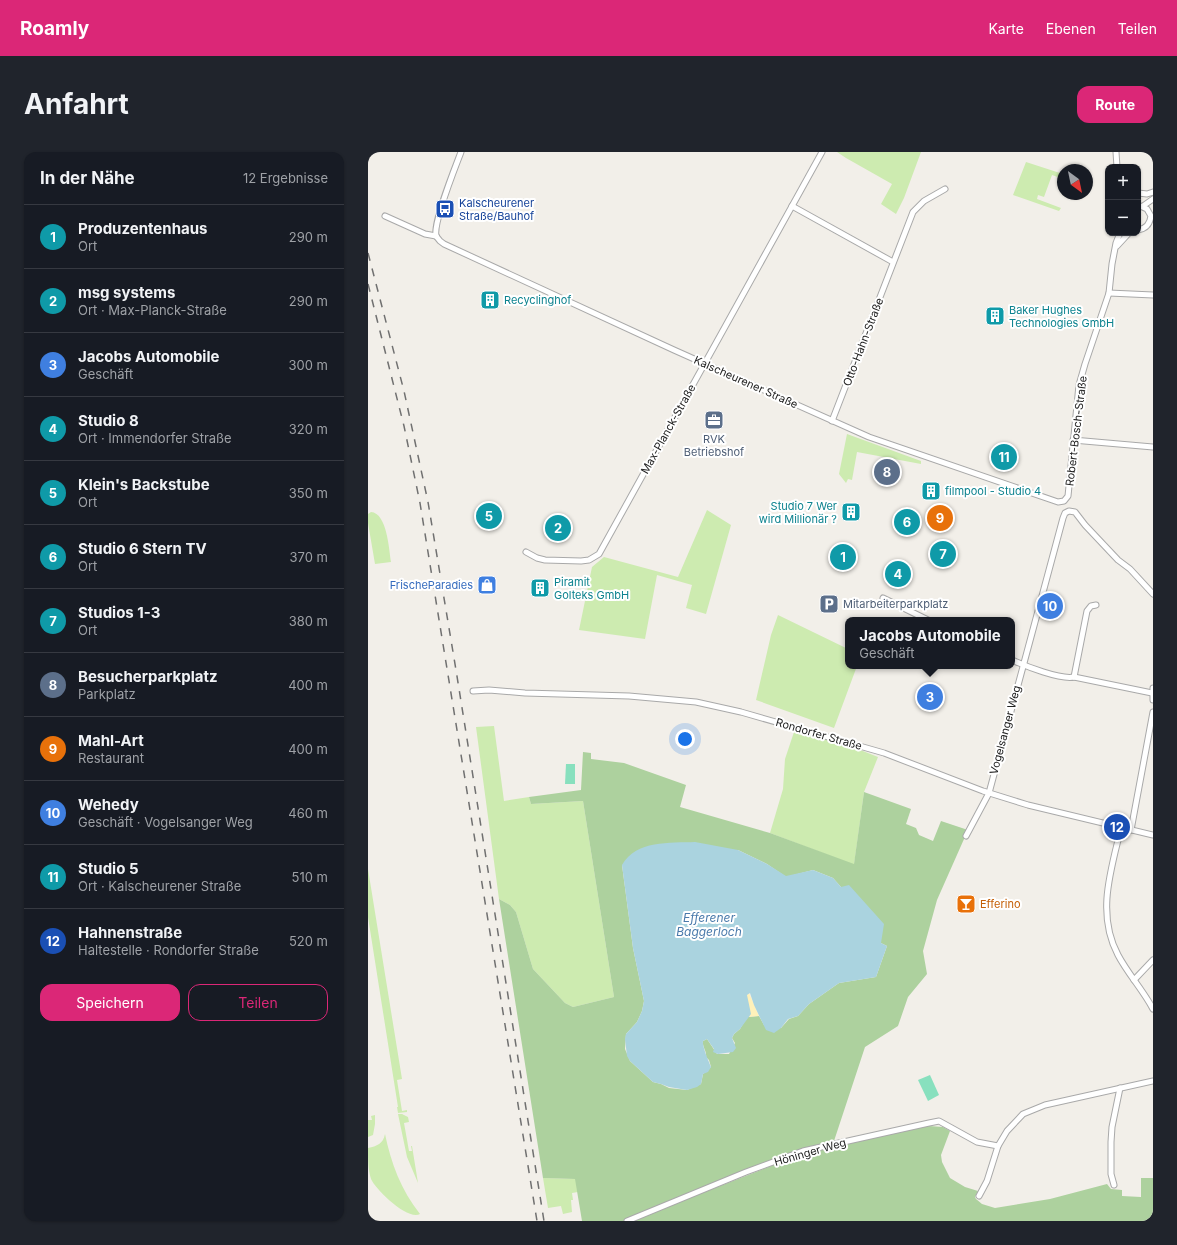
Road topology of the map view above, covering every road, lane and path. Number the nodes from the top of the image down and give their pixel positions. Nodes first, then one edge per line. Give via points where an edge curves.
1 (461, 152) edge
2 (822, 152) edge
3 (1116, 152) edge
4 (1117, 164) edge
5 (945, 190) dead end
6 (1153, 192) edge
7 (1141, 193) edge
8 (1153, 199) edge
9 (792, 206) junction
10 (1141, 206) edge
11 (1152, 214) edge
12 (385, 216) dead end
13 (1141, 229) edge
14 (436, 236) junction
15 (1119, 236) edge
16 (1126, 236) edge
17 (1116, 248) junction
18 (893, 262) junction
19 (1109, 293) junction
20 (1153, 295) edge
21 (705, 363) junction
22 (832, 421) junction
23 (1073, 440) junction
24 (1153, 447) edge
25 (1067, 499) joint
26 (526, 552) dead end
27 (1153, 594) edge
28 (883, 598) dead end
29 (1096, 605) dead end
30 (922, 617) edge
31 (1015, 661) edge
32 (1023, 665) junction
33 (1074, 677) junction
34 (1153, 690) edge
35 (473, 691) dead end
36 (1153, 700) edge
37 (1153, 712) edge
38 (989, 792) junction
39 (1121, 828) junction
40 (1131, 830) junction
41 (1153, 835) edge
42 (966, 836) dead end
43 (1153, 960) edge
44 (1134, 980) junction
45 (1153, 1009) edge
46 (1153, 1081) edge
47 (1120, 1088) junction
48 (998, 1146) junction
49 (1114, 1185) dead end
50 (979, 1196) dead end
51 (627, 1221) edge

1 - 14 street via 436,227
2 - 9 street, Max-Planck-Straße
3 - 4 street
5 - 18 street, Otto-Hahn-Straße via 924,201 913,212
6 - 7 street
8 - 10 street
9 - 18 street
9 - 21 street, Max-Planck-Straße
10 - 11 street
11 - 13 street via 1148,225
12 - 14 street, Kalscheurener Straße via 425,234
14 - 21 street, Kalscheurener Straße via 444,244
15 - 17 street, Robert-Bosch-Straße
16 - 17 street, Robert-Bosch-Straße
17 - 19 street, Robert-Bosch-Straße
18 - 22 street, Otto-Hahn-Straße
19 - 20 street
19 - 23 street, Robert-Bosch-Straße via 1081,378
21 - 22 street, Kalscheurener Straße
21 - 26 street, Max-Planck-Straße via 599,554 581,561 545,560
22 - 25 street, Kalscheurener Straße via 869,437 1055,502
23 - 24 street
23 - 25 street, Robert-Bosch-Straße
27 - 32 street, Vogelsanger Weg via 1078,515 1072,510 1066,513
28 - 30 street
29 - 33 street via 1087,611
31 - 32 street
32 - 33 street via 1066,678
32 - 38 street, Vogelsanger Weg
33 - 34 street
34 - 36 street
35 - 38 street, Rondorfer Straße via 629,696 696,702 749,714 884,753
37 - 40 street
38 - 39 street, Rondorfer Straße via 1035,807
38 - 42 street, Vogelsanger Weg
39 - 40 street, Rondorfer Straße
39 - 44 street via 1107,891 1106,921 1112,944
40 - 41 street, Rondorfer Straße
43 - 44 street
44 - 45 street
46 - 47 street
47 - 48 street via 1033,1109 1014,1123
47 - 49 street via 1112,1135 1111,1174
48 - 50 street via 987,1181
48 - 51 street, Höninger Weg via 977,1142 939,1121 929,1123 804,1151

